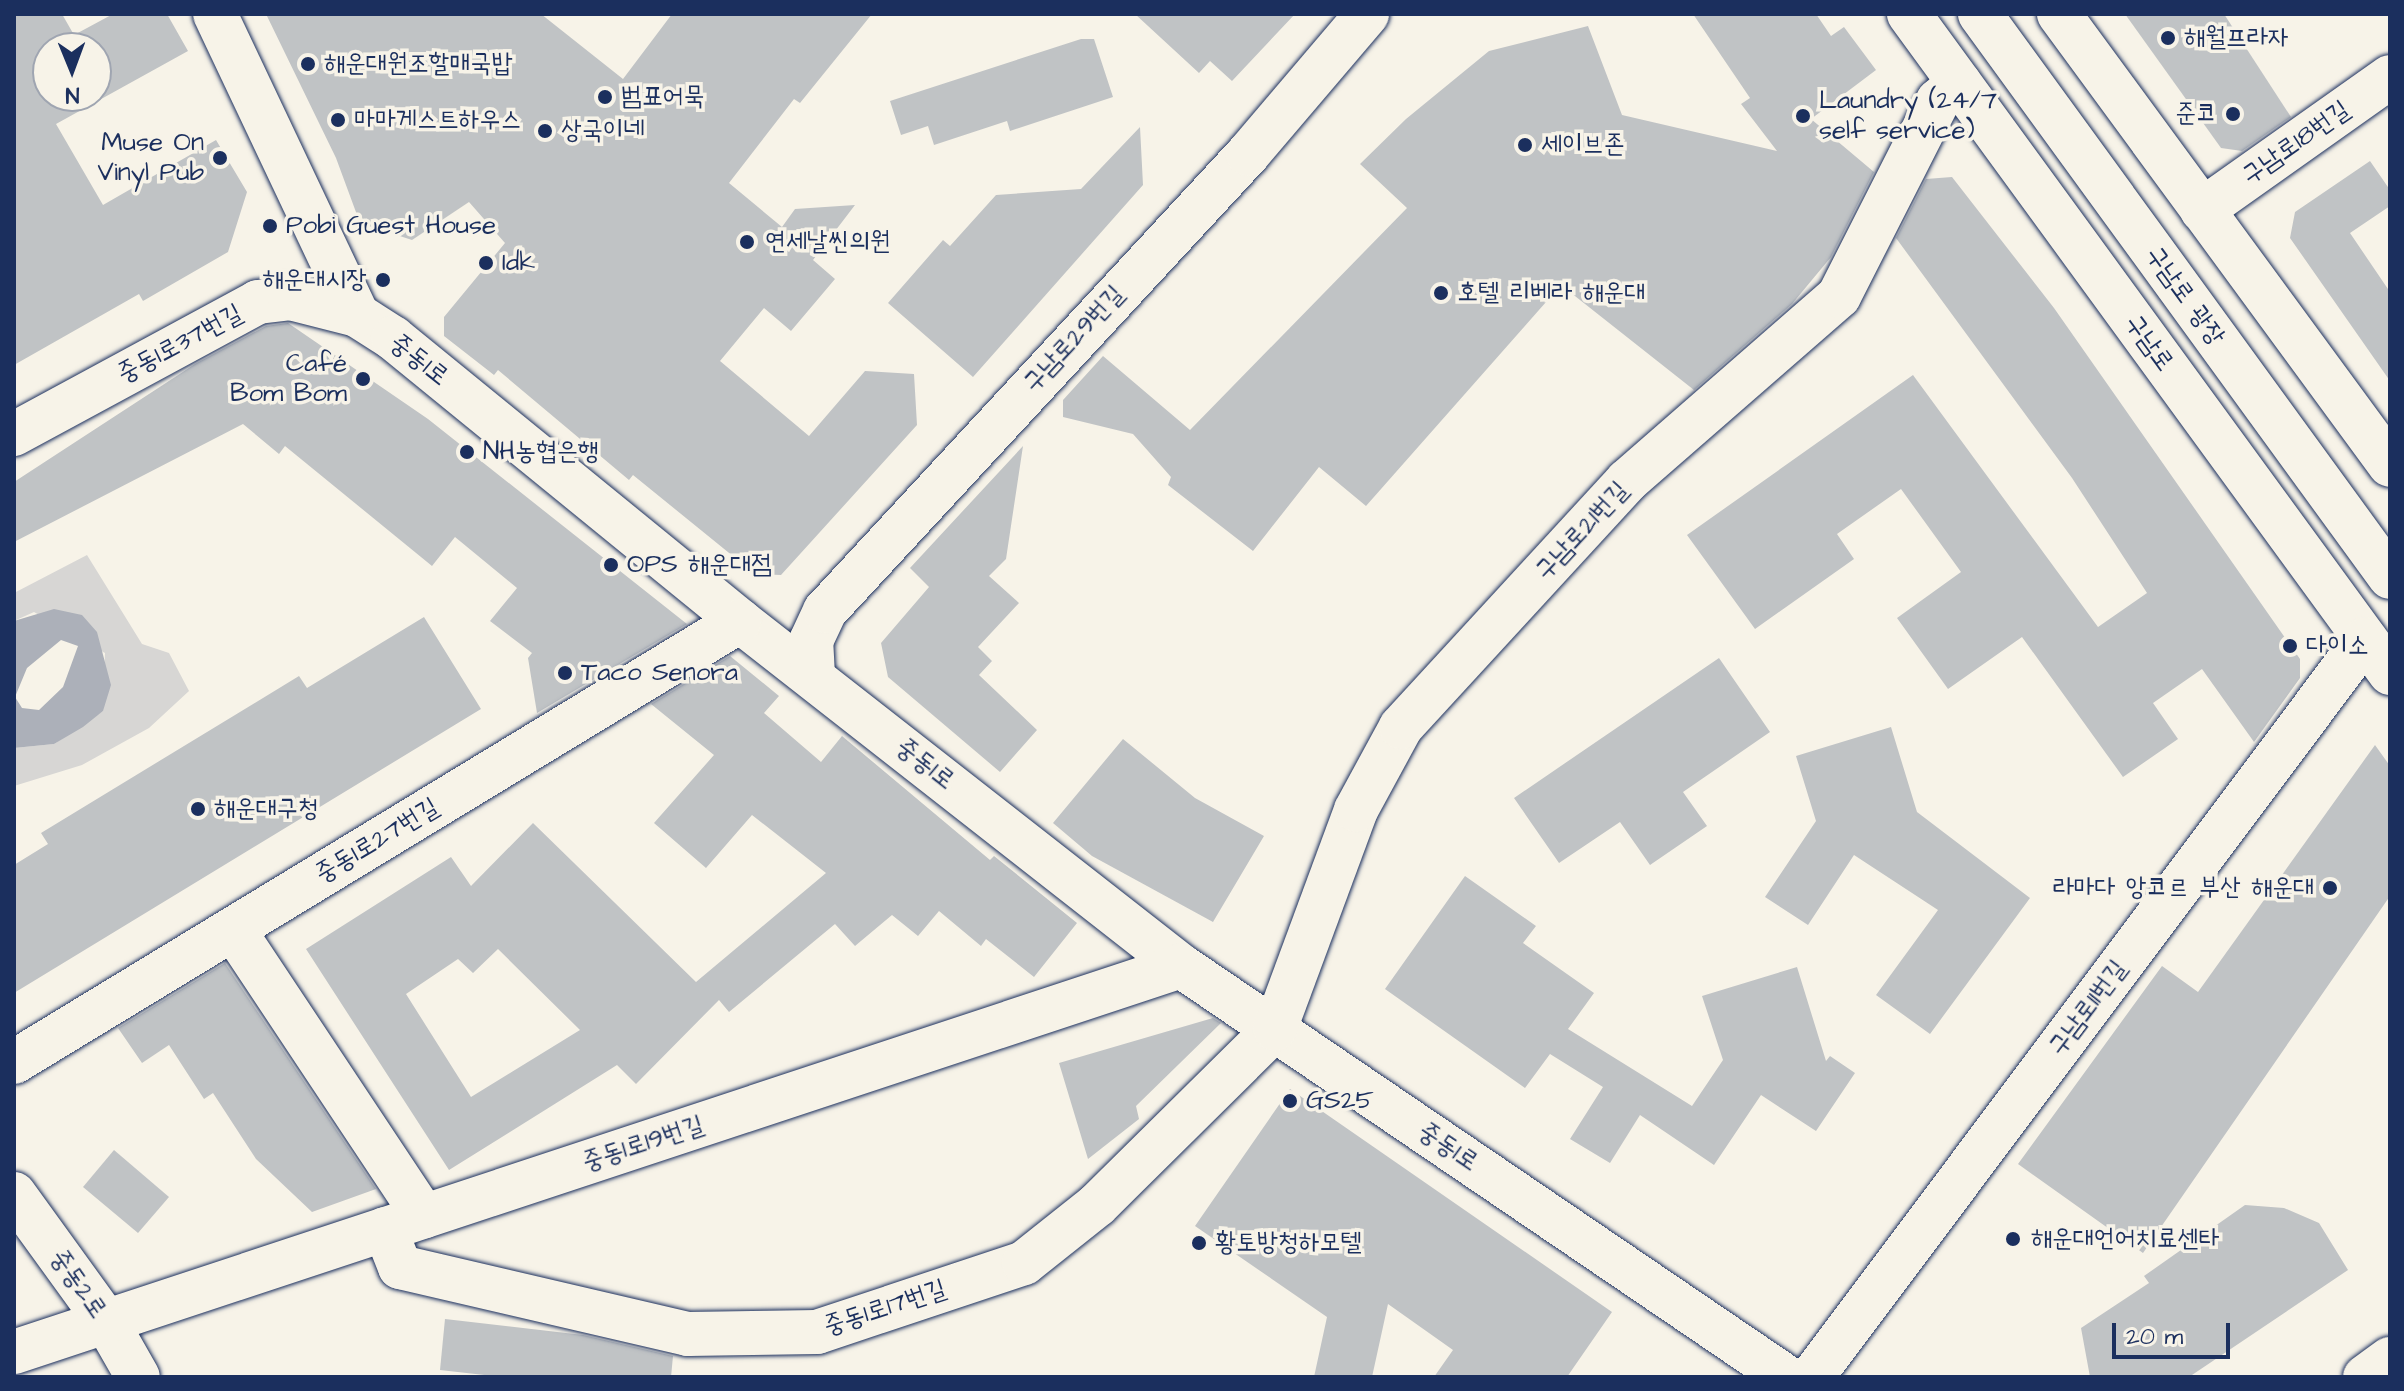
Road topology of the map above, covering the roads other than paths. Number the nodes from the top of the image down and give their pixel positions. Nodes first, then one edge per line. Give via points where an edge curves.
1 (215, 14) edge
2 (1367, 14) edge
3 (1909, 14) edge
4 (1980, 14) edge
5 (2059, 14) edge
6 (2390, 77) edge
7 (1959, 83) junction
8 (2202, 210) junction
9 (357, 315) junction
10 (14, 434) edge
11 (2390, 465) edge
12 (2390, 577) edge
13 (740, 621) junction
14 (2378, 656) edge
15 (813, 676) junction
16 (233, 929) junction
17 (1181, 966) junction
18 (1275, 1029) junction
19 (14, 1062) edge
20 (14, 1194) edge
21 (405, 1222) junction
22 (106, 1321) junction
23 (14, 1352) edge
24 (2390, 1359) edge
25 (138, 1377) edge
26 (1786, 1377) edge
27 (1812, 1377) edge
28 (2365, 1377) edge

1 - 9 street
2 - 15 street, 구남로29번길 via 1248,154 825,611 811,641
3 - 7 street, 구남로
4 - 12 street, 구남로 광장
5 - 8 street
6 - 8 street, 구남로18번길
7 - 14 street, 구남로
7 - 18 street, 구남로21번길 via 1938,101 1839,296 1627,481 1401,727 1356,810
8 - 11 street
9 - 10 street, 중동1로37번길 via 290,298 258,302
9 - 13 street, 중동1로 via 393,338
13 - 15 street, 중동1로
13 - 16 street, 중동1로27번길
14 - 27 street, 구남로11번길
15 - 17 street, 중동1로
16 - 19 street, 중동1로27번길
16 - 21 street
17 - 18 street, 중동1로
17 - 21 street, 중동1로19번길
18 - 21 street, 중동1로17번길 via 1097,1205 1024,1263 817,1332 688,1334 400,1267
18 - 26 street, 중동1로
20 - 22 street, 중동2로
21 - 22 street, 중동1로19번길
22 - 23 street, 중동1로19번길
22 - 25 street, 중동2로
24 - 28 street

